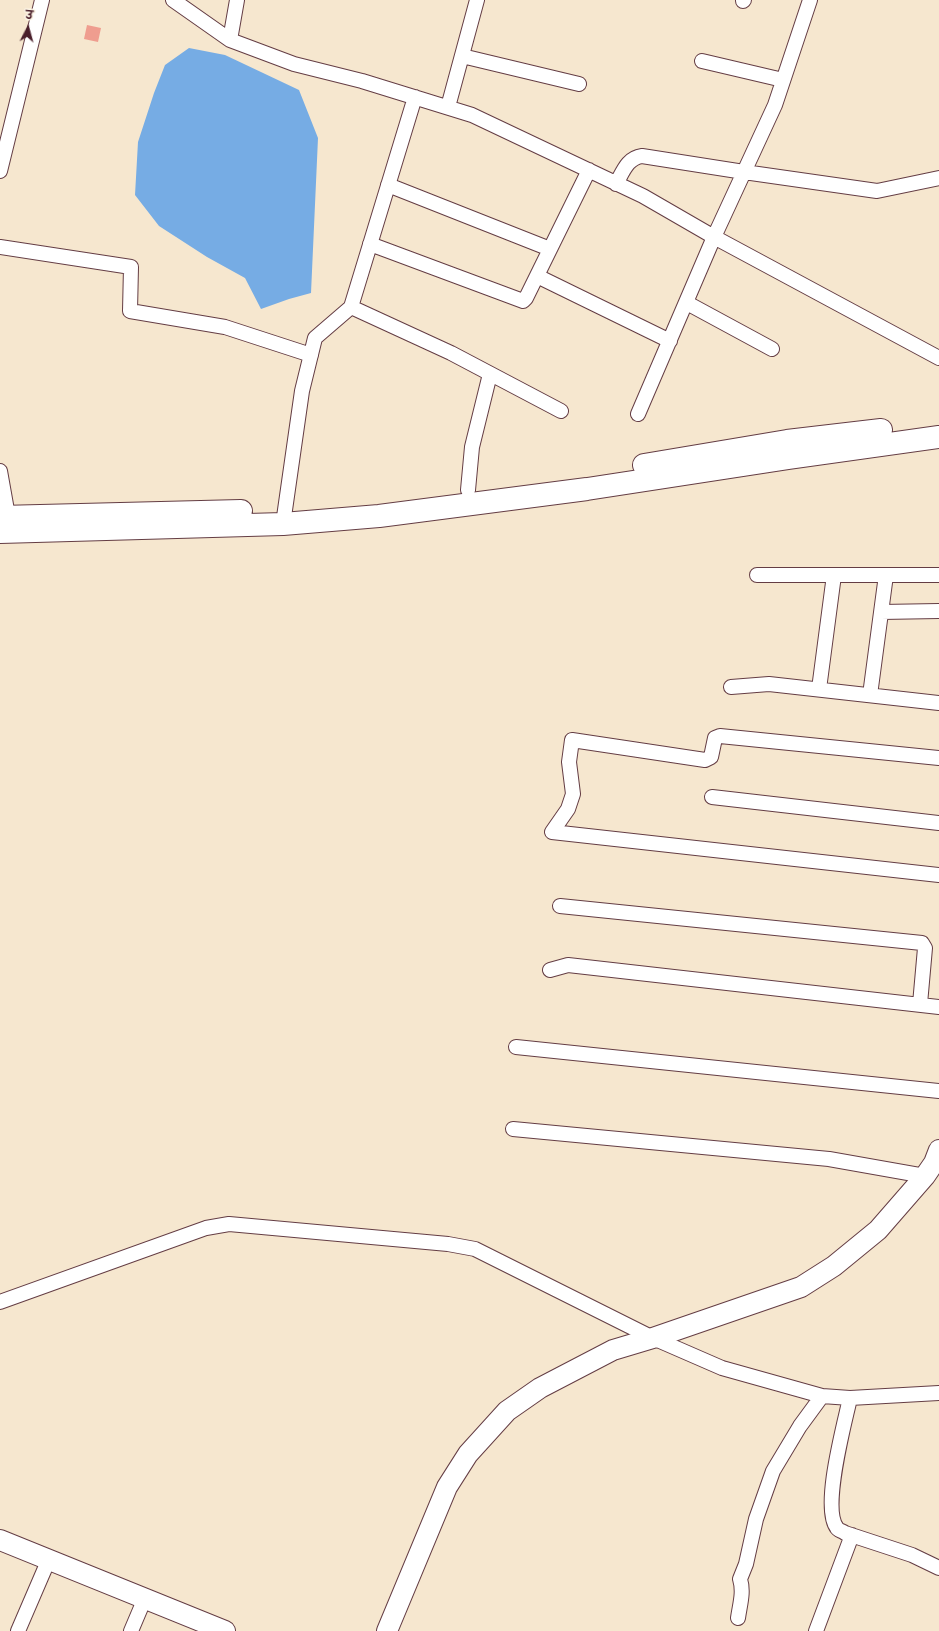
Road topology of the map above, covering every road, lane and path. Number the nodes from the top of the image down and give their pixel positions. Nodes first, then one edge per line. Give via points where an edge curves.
1 (42, 0) edge
2 (173, 0) edge
3 (237, 0) edge
4 (477, 0) edge
5 (810, 0) edge
6 (230, 40) junction
7 (462, 56) junction
8 (702, 61) dead end
9 (783, 80) junction
10 (578, 84) dead end
11 (415, 97) junction
12 (448, 107) junction
13 (589, 170) junction
14 (0, 171) edge
15 (744, 172) junction
16 (939, 178) edge
17 (616, 184) junction
18 (388, 185) junction
19 (714, 237) junction
20 (370, 244) junction
21 (0, 247) edge
22 (550, 249) junction
23 (537, 276) junction
24 (687, 303) junction
25 (351, 307) junction
26 (670, 342) junction
27 (772, 349) dead end
28 (311, 355) junction
29 (939, 358) edge
30 (490, 374) junction
31 (561, 411) dead end
32 (638, 414) dead end
33 (939, 424) edge
34 (939, 437) edge
35 (0, 471) edge
36 (468, 490) junction
37 (284, 517) junction
38 (3, 522) edge
39 (757, 574) dead end
40 (834, 575) junction
41 (886, 575) junction
42 (938, 575) edge
43 (939, 611) edge
44 (881, 612) junction
45 (732, 688) dead end
46 (819, 689) junction
47 (870, 695) junction
48 (939, 703) edge
49 (939, 758) edge
50 (712, 797) dead end
51 (939, 823) edge
52 (939, 875) edge
53 (560, 906) dead end
54 (550, 970) dead end
55 (920, 1004) junction
56 (939, 1007) edge
57 (516, 1047) dead end
58 (939, 1091) edge
59 (513, 1128) dead end
60 (939, 1150) edge
61 (924, 1176) junction
62 (0, 1302) edge
63 (653, 1338) junction
64 (939, 1393) edge
65 (822, 1396) junction
66 (850, 1398) junction
67 (852, 1535) junction
68 (0, 1540) edge
69 (49, 1559) junction
70 (939, 1568) edge
71 (145, 1598) junction
72 (738, 1618) dead end
73 (18, 1631) edge
74 (131, 1631) edge
75 (225, 1631) edge
76 (388, 1631) edge
77 (816, 1631) edge

1 - 14 street
2 - 6 street
3 - 6 street
4 - 7 street
5 - 9 street
6 - 11 street via 294,64
7 - 10 street
7 - 12 street
8 - 9 street
9 - 15 street via 775,105
11 - 12 street
11 - 18 street
12 - 13 street via 472,115
13 - 17 street
13 - 22 street
15 - 16 street via 877,191
15 - 17 street via 642,156 631,160
15 - 19 street
17 - 19 street via 643,196
18 - 20 street
18 - 22 street
19 - 24 street
19 - 29 street
20 - 23 street via 521,301 526,298
20 - 25 street
21 - 28 street via 131,267 130,311 225,327
22 - 23 street
23 - 26 street
24 - 26 street
24 - 27 street
25 - 28 street via 315,338
25 - 30 street
26 - 32 street
28 - 37 street via 302,391
30 - 31 street
30 - 36 street via 472,447
33 - 36 main road via 787,441 588,475
34 - 37 main road via 587,489 379,516
35 - 38 street
36 - 37 main road
37 - 38 main road
39 - 40 street
40 - 41 street
40 - 46 street
41 - 42 street
41 - 44 street
43 - 44 street
44 - 47 street
45 - 46 street via 769,684
46 - 47 street
47 - 48 street
49 - 52 street via 720,736 715,738 711,757 706,760 572,740 569,762 573,794 568,809 552,832
50 - 51 street
53 - 55 street via 922,943 925,948
54 - 55 street via 568,965
55 - 56 street
57 - 58 street
59 - 61 street via 829,1159
60 - 61 street
61 - 63 street via 878,1230 834,1266 801,1287
62 - 63 street via 206,1228 229,1224 466,1247
63 - 65 street via 722,1368
63 - 76 street via 613,1350 540,1388 507,1412 468,1454 447,1487
64 - 66 street
65 - 66 street
65 - 72 street via 777,1463 766,1488 740,1579 742,1591
66 - 67 street via 836,1462 832,1507 837,1528
67 - 70 street via 912,1555
67 - 77 street
68 - 69 street
69 - 71 street
69 - 73 street
71 - 74 street
71 - 75 street

